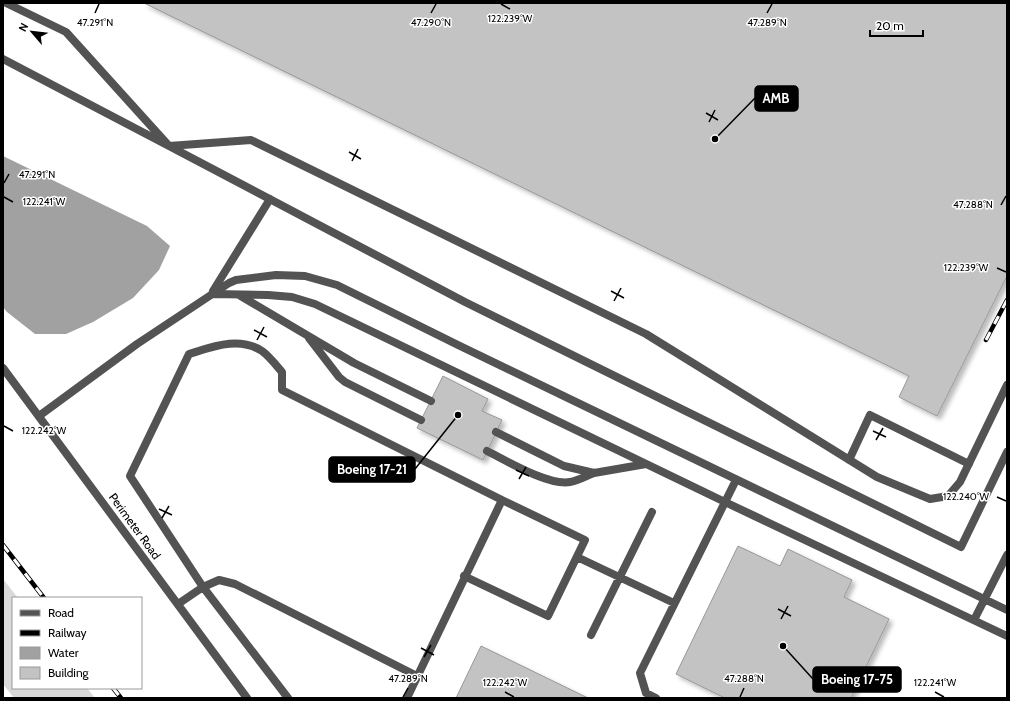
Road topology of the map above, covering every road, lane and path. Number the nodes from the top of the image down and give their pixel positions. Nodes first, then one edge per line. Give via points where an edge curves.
1 (6, 3) edge
2 (3, 60) edge
3 (169, 146) junction
4 (270, 199) junction
5 (212, 294) junction
6 (238, 294) junction
7 (306, 334) junction
8 (3, 368) edge
9 (1007, 385) edge
10 (431, 401) dead end
11 (39, 416) junction
12 (421, 420) dead end
13 (496, 432) dead end
14 (487, 451) dead end
15 (1007, 452) edge
16 (849, 460) junction
17 (646, 464) junction
18 (969, 464) junction
19 (594, 473) junction
20 (736, 480) junction
21 (502, 500) junction
22 (724, 502) junction
23 (652, 512) dead end
24 (1007, 555) edge
25 (577, 557) junction
26 (464, 576) junction
27 (620, 578) junction
28 (203, 587) junction
29 (984, 600) junction
30 (674, 603) junction
31 (178, 604) junction
32 (1007, 610) edge
33 (974, 620) junction
34 (591, 636) dead end
35 (1007, 636) edge
36 (417, 676) junction
37 (248, 698) edge
38 (288, 698) edge
39 (407, 698) edge
40 (656, 698) edge

1 - 3 street via 66,32
2 - 3 street
3 - 4 street
3 - 16 street via 251,140 646,334
4 - 5 street
4 - 15 street via 465,302 961,547
5 - 6 street
5 - 11 street via 137,344
5 - 20 street via 236,280 276,275 305,276 337,285
6 - 7 street
6 - 17 street via 292,297 315,304
7 - 10 street via 354,363
7 - 12 street via 345,382
8 - 11 street, Perimeter Road
9 - 18 street
11 - 31 street, Perimeter Road
13 - 19 street via 564,466
14 - 19 street via 546,479 558,482 570,482
16 - 18 street via 877,477 930,499 948,496 960,482
16 - 18 street via 870,416
17 - 19 street
17 - 22 street
20 - 22 street
20 - 29 street
21 - 25 street via 585,540
21 - 26 street
21 - 28 street via 282,390 282,372 262,351 247,344 224,343 189,354 130,476
22 - 30 street
22 - 33 street
23 - 27 street
24 - 29 street
25 - 26 street via 548,616
25 - 27 street
26 - 36 street
27 - 30 street
27 - 34 street
28 - 31 street
28 - 36 street via 220,580 235,584
28 - 38 street
29 - 32 street
29 - 33 street
30 - 40 street via 640,673 646,693
31 - 37 street, Perimeter Road
33 - 35 street
36 - 39 street

